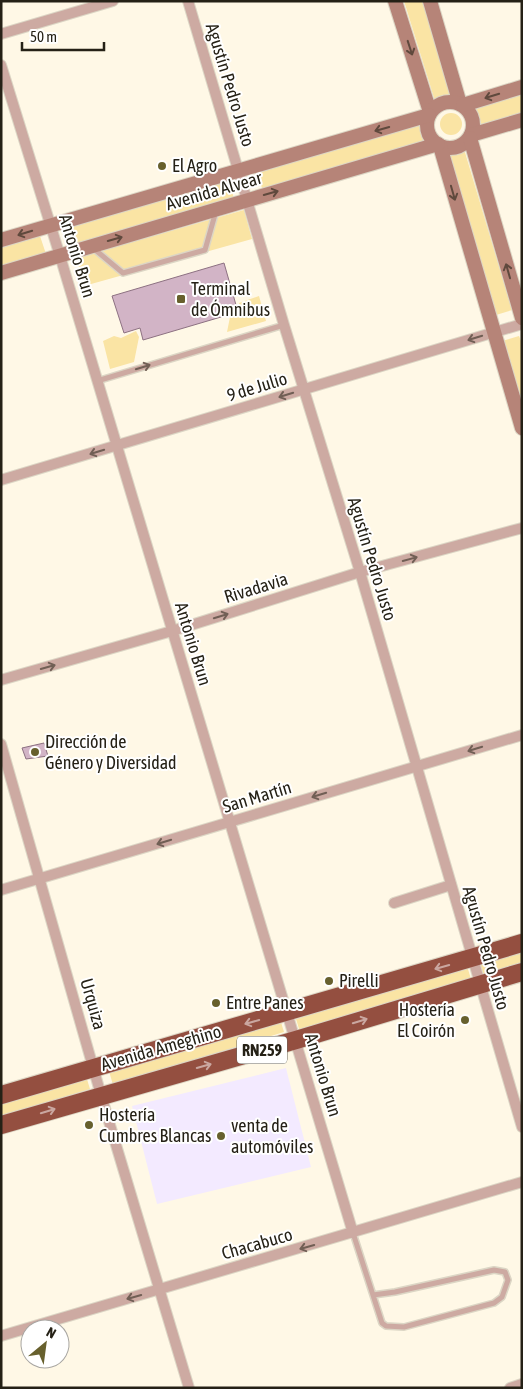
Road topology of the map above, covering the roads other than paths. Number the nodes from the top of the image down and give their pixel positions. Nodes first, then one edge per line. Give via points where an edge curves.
1 (114, 1) edge
2 (188, 1) edge
3 (395, 1) edge
4 (430, 1) edge
5 (1, 34) edge
6 (1, 65) edge
7 (522, 87) edge
8 (462, 105) junction
9 (430, 114) junction
10 (522, 120) edge
11 (470, 137) junction
12 (439, 145) junction
13 (239, 171) junction
14 (247, 200) junction
15 (216, 210) junction
16 (50, 225) junction
17 (1, 240) edge
18 (91, 246) junction
19 (60, 256) junction
20 (1, 273) edge
21 (522, 318) edge
22 (522, 324) edge
23 (284, 325) junction
24 (493, 333) junction
25 (96, 381) junction
26 (304, 390) junction
27 (522, 428) edge
28 (116, 446) junction
29 (1, 480) edge
30 (522, 528) edge
31 (360, 572) junction
32 (172, 631) junction
33 (1, 680) edge
34 (522, 734) edge
35 (1, 744) edge
36 (416, 766) junction
37 (230, 822) junction
38 (40, 878) junction
39 (451, 885) junction
40 (1, 890) edge
41 (394, 903) dead end
42 (522, 943) edge
43 (471, 959) junction
44 (522, 972) edge
45 (480, 985) junction
46 (287, 1012) junction
47 (296, 1040) junction
48 (94, 1067) junction
49 (1, 1095) edge
50 (101, 1095) junction
51 (1, 1125) edge
52 (522, 1127) edge
53 (522, 1182) edge
54 (353, 1233) junction
55 (160, 1290) junction
56 (373, 1295) junction
57 (1, 1336) edge
58 (522, 1384) edge
59 (190, 1388) edge
60 (510, 1388) edge

1 - 5 street
2 - 13 street, Agustín Pedro Justo
3 -> 9 main road
4 - 8 main road
6 - 16 street, Antonio Brun
7 -> 8 main road
8 - 9 main road via 444,102
8 - 11 main road via 473,120
9 - 12 main road via 427,129 432,140
9 -> 13 main road, Avenida Alvear
10 - 11 main road
11 - 12 main road via 466,143 454,148
21 -> 11 main road
14 -> 12 main road, Avenida Alvear
12 -> 24 main road
13 - 14 street, Agustín Pedro Justo
13 - 16 main road, Avenida Alvear
14 - 15 main road, Avenida Alvear
14 - 23 street, Agustín Pedro Justo
18 -> 15 main road, Avenida Alvear
15 - 18 lane via 204,250 123,273
16 -> 17 main road, Avenida Alvear
16 - 19 street, Antonio Brun
18 - 19 main road, Avenida Alvear
19 - 20 main road, Avenida Alvear
19 - 25 street, Antonio Brun
22 - 24 street, 9 de Julio
25 -> 23 lane
23 - 26 street, Agustín Pedro Justo
24 -> 26 street, 9 de Julio
24 - 27 main road
25 - 28 street, Antonio Brun
26 -> 28 street, 9 de Julio
26 - 31 street, Agustín Pedro Justo
28 -> 29 street, 9 de Julio
28 - 32 street, Antonio Brun
31 -> 30 street, Rivadavia
32 -> 31 street, Rivadavia
31 - 36 street, Agustín Pedro Justo
33 -> 32 street, Rivadavia
32 - 37 street, Antonio Brun
34 -> 36 street, San Martín
35 - 38 street, Urquiza
36 -> 37 street, San Martín
36 - 39 street, Agustín Pedro Justo
37 -> 38 street, San Martín
37 - 46 street, Antonio Brun
38 - 40 street, San Martín
38 - 48 street, Urquiza
39 - 41 street
39 - 43 street, Agustín Pedro Justo
42 - 43 highway, Avenida Ameghino / RN259
43 - 45 street, Agustín Pedro Justo
43 -> 46 highway, Avenida Ameghino / RN259
44 - 45 highway, Avenida Ameghino / RN259
47 -> 45 highway, Avenida Ameghino / RN259
45 - 52 street, Agustín Pedro Justo
46 - 47 street, Antonio Brun
46 -> 48 highway, Avenida Ameghino / RN259
50 -> 47 highway, Avenida Ameghino / RN259
47 - 54 street, Antonio Brun
48 - 49 highway, Avenida Ameghino / RN259
48 - 50 street, Urquiza
51 -> 50 highway, Avenida Ameghino / RN259
50 - 55 street, Urquiza
53 - 54 street, Chacabuco
54 -> 55 street, Chacabuco
54 - 56 lane
55 -> 57 street, Chacabuco
55 - 59 street, Urquiza
56 - 56 lane via 382,1323 404,1327 494,1303 502,1297 508,1280 505,1272 494,1270
58 - 60 street

